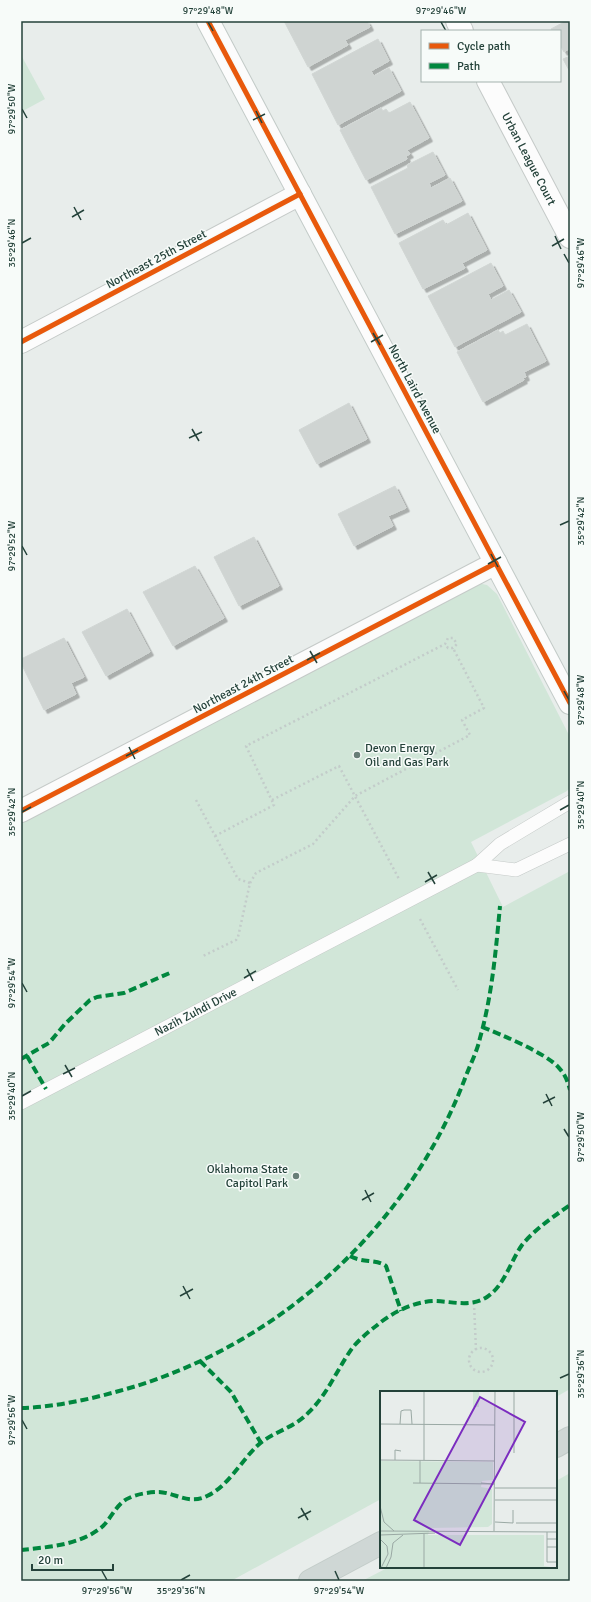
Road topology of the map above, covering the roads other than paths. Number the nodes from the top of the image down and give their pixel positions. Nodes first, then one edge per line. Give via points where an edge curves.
1 (208, 21) edge
2 (457, 21) edge
3 (462, 30) edge
4 (489, 82) edge
5 (300, 194) junction
6 (570, 237) edge
7 (21, 342) edge
8 (496, 563) junction
9 (570, 703) edge
10 (570, 802) edge
11 (21, 811) edge
12 (570, 844) edge
13 (477, 865) junction
14 (21, 1103) edge
15 (570, 1438) edge
16 (557, 1445) edge
17 (380, 1544) edge
18 (312, 1580) edge

1 - 5 street, North Laird Avenue
2 - 3 street
4 - 6 street, Urban League Court
5 - 7 street, Northeast 25th Street
5 - 8 street, North Laird Avenue
8 - 9 street, North Laird Avenue
8 - 11 street, Northeast 24th Street
10 - 13 lane, Nazih Zuhdi Drive via 500,844
12 - 13 lane via 516,870
13 - 14 lane, Nazih Zuhdi Drive
15 - 16 main road
17 - 18 main road

